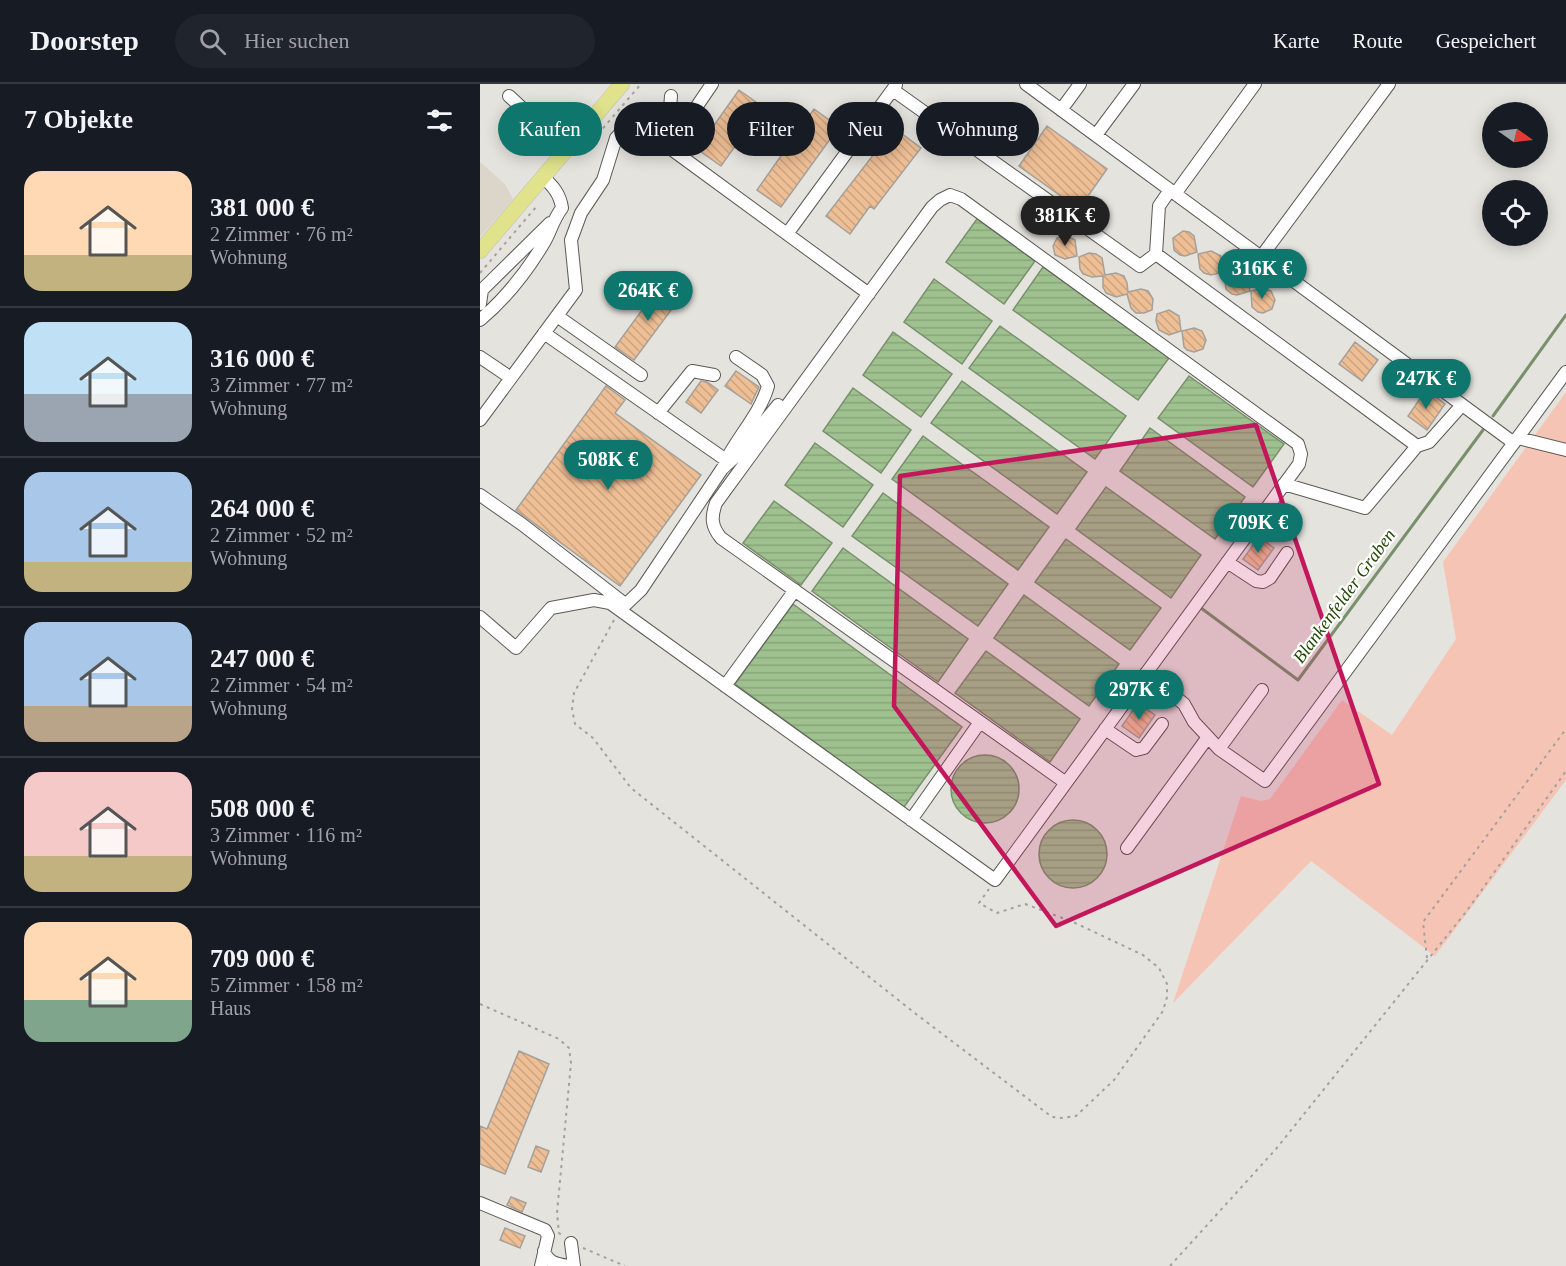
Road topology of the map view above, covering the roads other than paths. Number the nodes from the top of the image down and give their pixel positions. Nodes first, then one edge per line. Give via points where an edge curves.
1 (622, 84) edge
2 (712, 84) edge
3 (1026, 84) edge
4 (1080, 84) edge
5 (1134, 84) edge
6 (1256, 84) edge
7 (1389, 84) edge
8 (895, 87) edge
9 (509, 96) dead end
10 (671, 96) dead end
11 (515, 102) edge
12 (671, 102) edge
13 (700, 102) edge
14 (602, 107) edge
15 (1061, 110) junction
16 (1096, 135) junction
17 (614, 144) edge
18 (560, 156) edge
19 (681, 156) edge
20 (543, 177) junction
21 (1173, 192) junction
22 (555, 218) junction
23 (786, 234) junction
24 (480, 252) edge
25 (1156, 254) junction
26 (1261, 257) junction
27 (869, 294) junction
28 (480, 304) edge
29 (557, 316) junction
30 (480, 320) edge
31 (544, 333) junction
32 (480, 357) edge
33 (736, 357) dead end
34 (1566, 372) edge
35 (641, 375) dead end
36 (714, 375) dead end
37 (511, 378) junction
38 (796, 393) junction
39 (1462, 405) junction
40 (658, 413) junction
41 (480, 420) edge
42 (1516, 440) junction
43 (1416, 446) junction
44 (1566, 450) edge
45 (724, 464) junction
46 (1284, 484) junction
47 (480, 495) edge
48 (1287, 553) dead end
49 (1227, 562) junction
50 (795, 590) junction
51 (623, 608) junction
52 (480, 617) edge
53 (1146, 673) junction
54 (725, 686) junction
55 (1262, 690) dead end
56 (980, 722) junction
57 (1162, 724) dead end
58 (1105, 729) junction
59 (1208, 737) junction
60 (1219, 749) junction
61 (1066, 783) junction
62 (912, 820) junction
63 (1127, 848) dead end
64 (480, 1203) edge
65 (571, 1243) road end
66 (544, 1251) junction
67 (540, 1266) edge
68 (569, 1266) edge
69 (573, 1266) edge

1 - 14 main road
2 - 13 lane
3 - 15 lane
4 - 15 lane
5 - 16 lane
6 - 21 lane
7 - 26 lane
8 - 23 lane
8 - 25 lane via 1140,266
9 - 11 lane
10 - 12 lane
15 - 16 lane
16 - 21 lane
17 - 29 lane via 603,180 581,213 571,240 576,290
18 - 20 main road
19 - 23 lane
20 - 22 lane via 561,200 562,208
20 - 24 main road
21 - 25 lane via 1159,206
21 - 26 lane
22 - 28 lane via 482,290
22 - 30 lane via 522,274
23 - 27 lane
25 - 43 lane
26 - 39 lane
27 - 38 lane
27 - 46 lane via 932,207 950,195 961,199 1298,444 1299,464
29 - 31 lane
29 - 35 lane
31 - 37 lane
31 - 40 lane
32 - 37 lane
33 - 45 lane via 762,375 768,386
34 - 42 lane
36 - 40 lane via 692,372
37 - 41 lane
38 - 45 lane via 778,405 737,455
38 - 50 lane via 716,503 711,516 721,538
39 - 42 lane
39 - 43 lane via 1429,442
40 - 45 lane
42 - 44 lane
42 - 60 lane via 1265,781
43 - 46 lane via 1365,508
45 - 51 lane via 641,590
46 - 49 lane
47 - 51 lane via 523,525
48 - 49 lane via 1263,582
49 - 53 lane
50 - 54 lane
50 - 56 lane
51 - 52 lane via 594,600 551,608 516,648
51 - 54 lane
53 - 58 lane
53 - 59 lane via 1184,704
54 - 62 lane
55 - 60 lane
56 - 61 lane
56 - 62 lane
57 - 58 lane via 1144,748 1136,750
58 - 61 lane
59 - 60 lane
59 - 63 lane
61 - 62 lane via 995,880
64 - 66 lane via 545,1230 548,1236
65 - 69 lane
66 - 67 lane
66 - 68 lane via 552,1262

